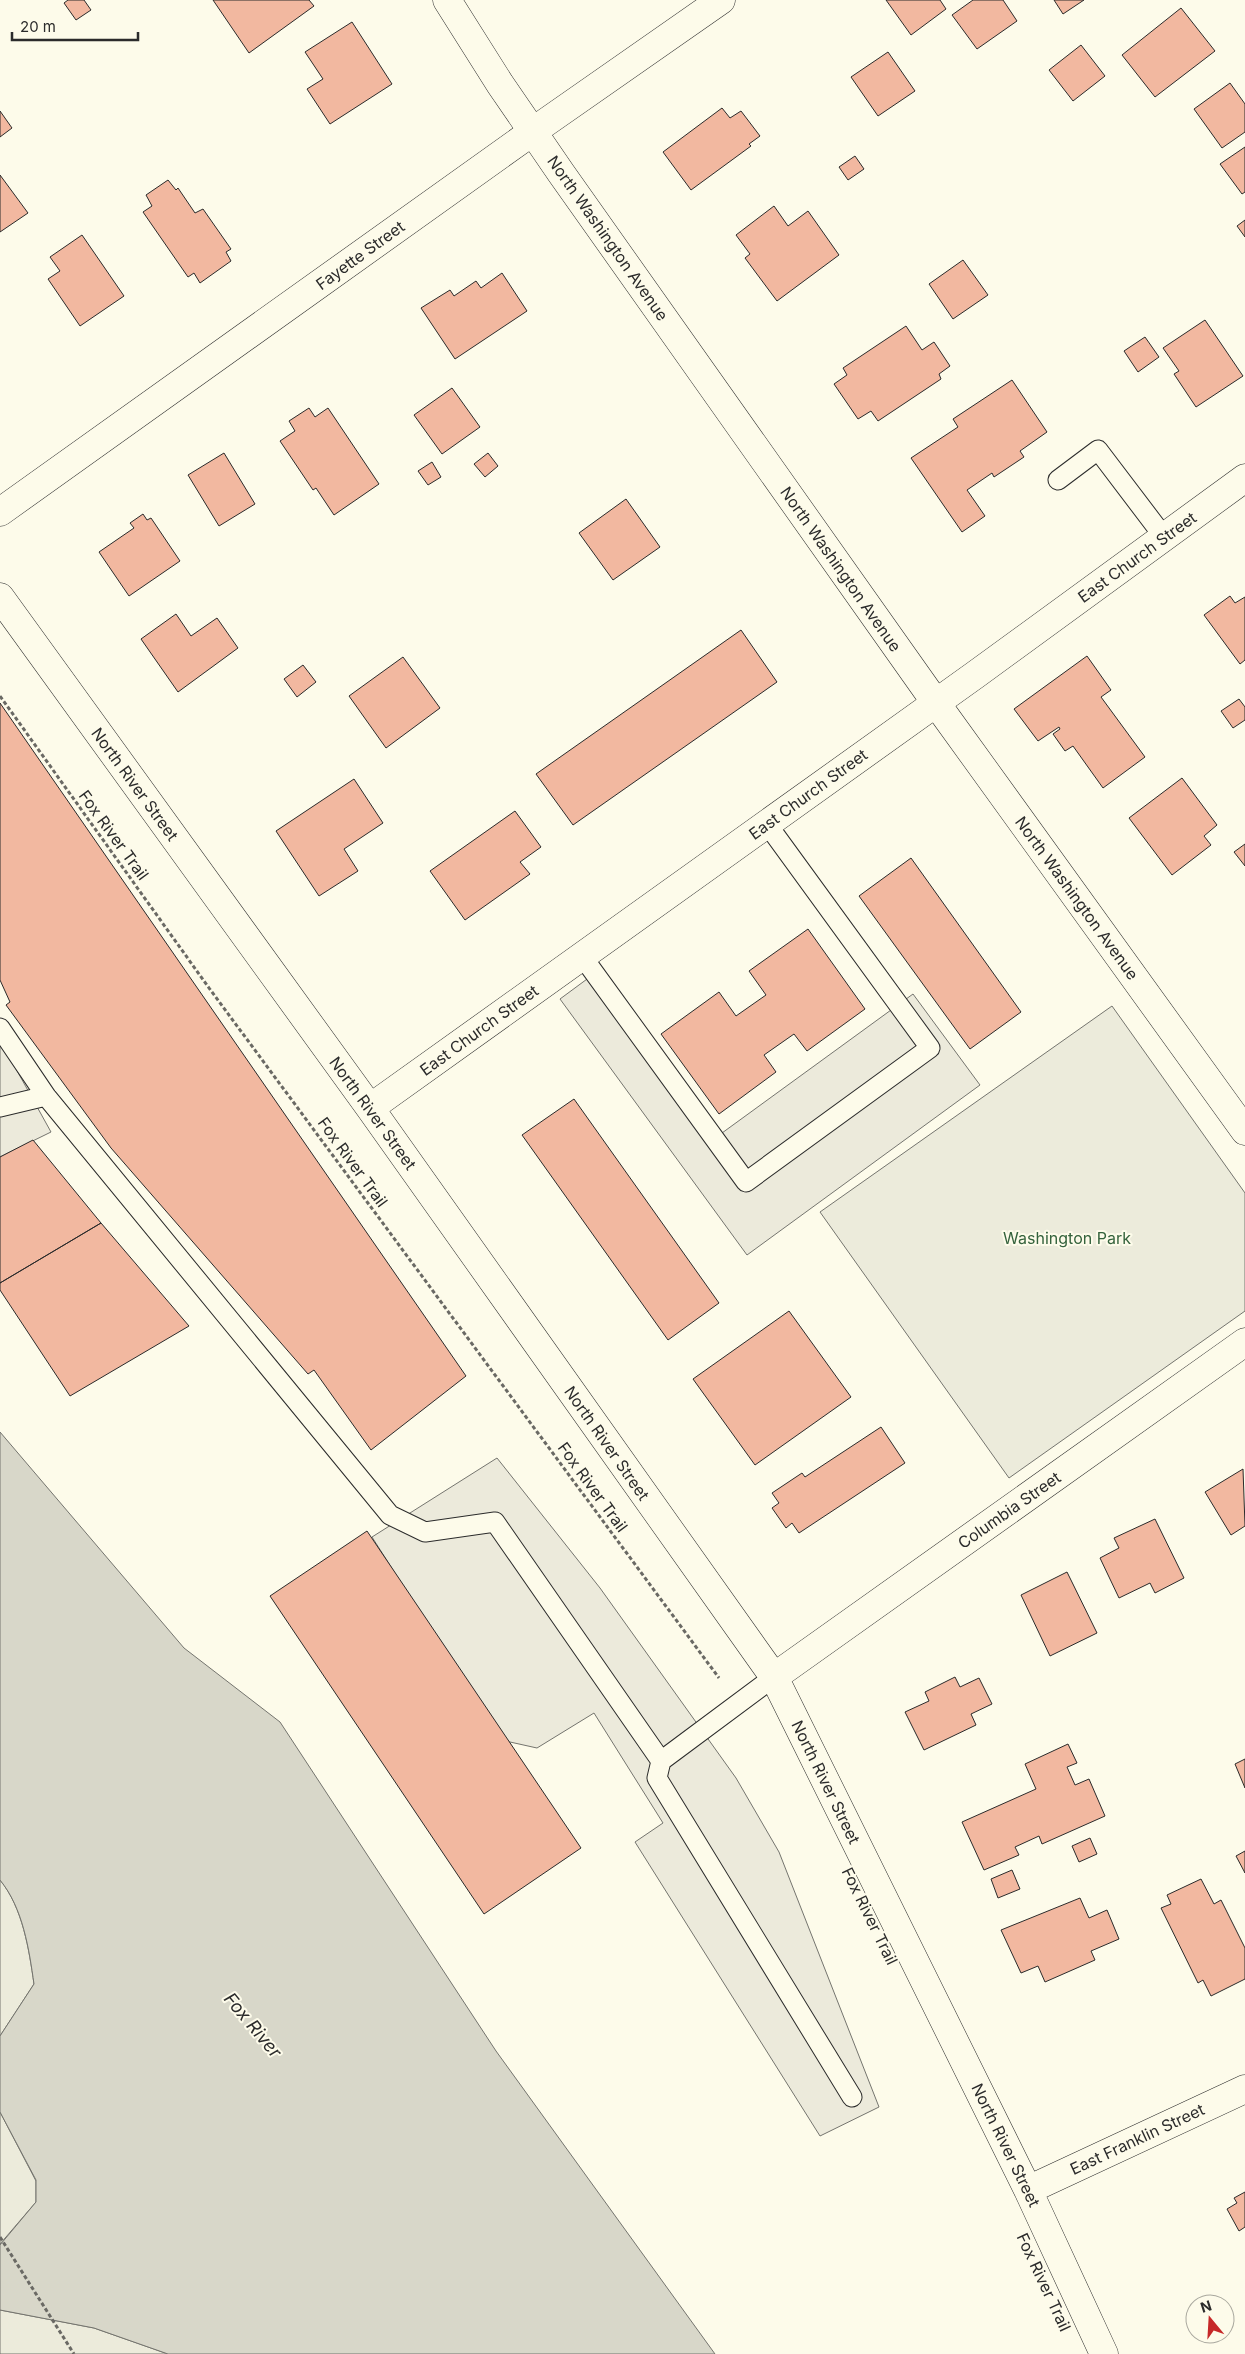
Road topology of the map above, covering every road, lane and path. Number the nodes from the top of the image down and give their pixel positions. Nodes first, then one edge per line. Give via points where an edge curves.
1 (447, 0) edge
2 (721, 0) edge
3 (532, 132) junction
4 (1245, 478) edge
5 (1058, 480) dead end
6 (0, 512) edge
7 (1164, 537) junction
8 (0, 597) edge
9 (0, 696) edge
10 (936, 703) junction
11 (766, 824) junction
12 (582, 956) junction
13 (0, 1028) edge
14 (46, 1096) junction
15 (0, 1107) edge
16 (370, 1108) junction
17 (1245, 1131) edge
18 (1245, 1342) edge
19 (774, 1677) junction
20 (738, 1704) junction
21 (660, 1761) junction
22 (1245, 2089) edge
23 (852, 2097) dead end
24 (1028, 2190) junction
25 (0, 2237) edge
26 (74, 2354) edge
27 (1104, 2354) edge

1 - 3 street, North Washington Avenue
2 - 3 street, Fayette Street
3 - 6 street, Fayette Street
3 - 10 street, North Washington Avenue
4 - 7 street, East Church Street
5 - 7 lane via 1098,450
7 - 10 street, East Church Street
8 - 16 street, North River Street
9 - 20 path, Fox River Trail via 209,988
10 - 11 street, East Church Street
10 - 17 street, North Washington Avenue
11 - 12 street, East Church Street
11 - 12 lane via 930,1048 746,1182
12 - 16 street, East Church Street
13 - 14 lane
14 - 15 lane
14 - 21 lane via 390,1515 425,1532 495,1522
16 - 19 street, North River Street
18 - 19 street, Columbia Street
19 - 20 lane
19 - 24 street, North River Street
20 - 21 lane
21 - 23 lane via 657,1778
22 - 24 street, East Franklin Street
24 - 27 street, North River Street
25 - 26 path

